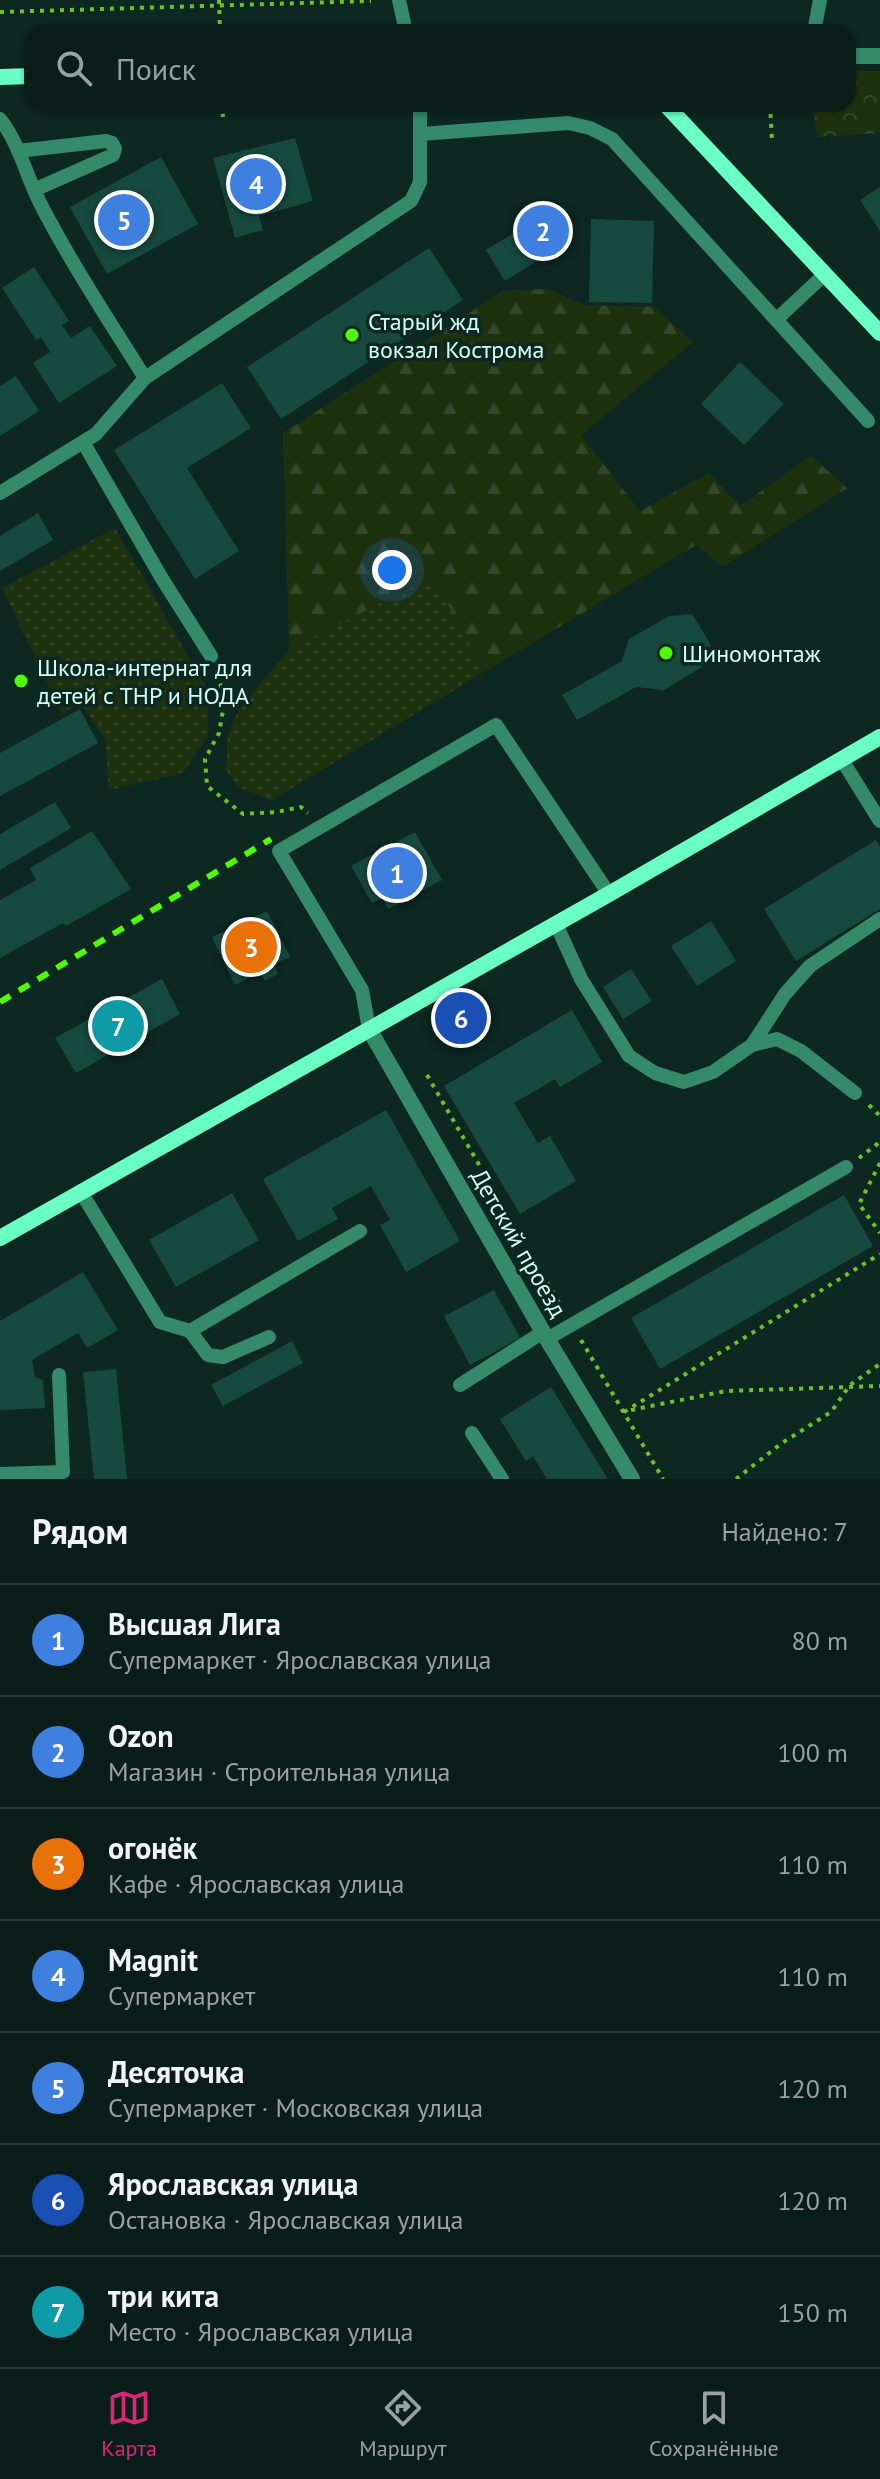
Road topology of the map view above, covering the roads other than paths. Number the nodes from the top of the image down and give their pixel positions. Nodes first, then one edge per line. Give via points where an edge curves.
1 (399, 0) edge
2 (820, 0) edge
3 (404, 24) edge
4 (816, 24) edge
5 (856, 56) edge
6 (880, 56) edge
7 (24, 76) edge
8 (0, 77) edge
9 (420, 112) edge
10 (673, 112) edge
11 (0, 119) edge
12 (421, 134) junction
13 (18, 151) junction
14 (34, 190) junction
15 (825, 274) junction
16 (777, 319) junction
17 (880, 333) edge
18 (145, 378) junction
19 (868, 421) dead end
20 (83, 442) junction
21 (0, 493) edge
22 (211, 656) road end
23 (880, 737) edge
24 (842, 760) junction
25 (880, 821) edge
26 (609, 894) junction
27 (880, 919) edge
28 (556, 924) junction
29 (369, 1029) junction
30 (752, 1045) junction
31 (855, 1093) dead end
32 (846, 1167) dead end
33 (81, 1192) junction
34 (360, 1231) dead end
35 (0, 1238) edge
36 (190, 1331) junction
37 (545, 1336) junction
38 (269, 1337) dead end
39 (59, 1375) dead end
40 (460, 1385) dead end
41 (472, 1433) dead end
42 (0, 1474) edge
43 (502, 1479) edge
44 (632, 1479) edge

1 - 3 lane
2 - 4 lane
5 - 6 street
7 - 8 main road
9 - 12 lane
10 - 15 main road
11 - 13 lane
12 - 16 lane via 568,123 612,139
12 - 18 lane via 420,182 411,201
13 - 14 lane
13 - 14 lane via 106,141 115,149 113,155
14 - 18 lane
15 - 16 lane
15 - 17 main road
16 - 19 lane
18 - 20 lane
20 - 21 lane
20 - 22 lane
23 - 24 main road
24 - 25 lane
24 - 26 main road
26 - 28 main road
26 - 29 lane via 496,725 279,851 362,990
27 - 30 lane via 810,966
28 - 29 main road
28 - 30 lane via 581,979 629,1056 655,1073 684,1082 713,1072
29 - 33 main road
29 - 37 street, Детский проезд
30 - 31 lane via 777,1039
32 - 37 lane
33 - 35 main road
33 - 36 lane via 160,1322
34 - 36 lane
36 - 38 lane via 208,1355 223,1357
37 - 40 lane
37 - 44 street, Детский проезд
39 - 42 lane via 63,1472
41 - 43 lane

